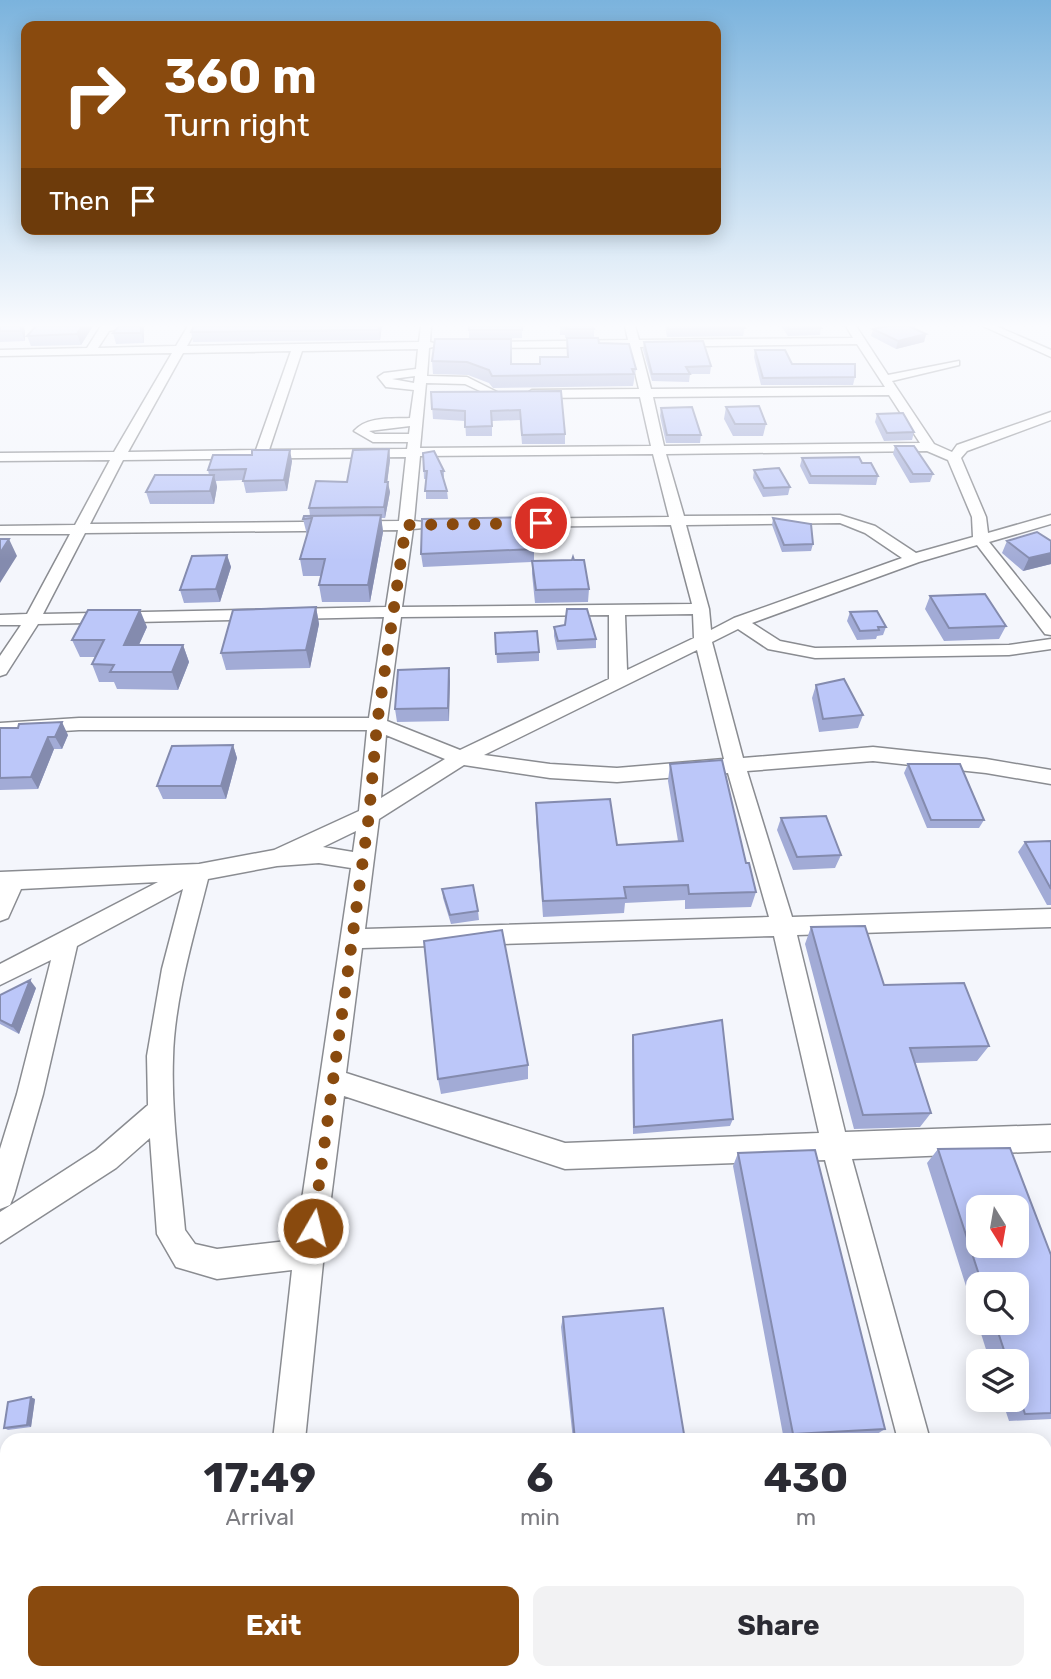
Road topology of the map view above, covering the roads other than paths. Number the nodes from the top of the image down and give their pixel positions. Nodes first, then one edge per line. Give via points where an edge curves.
1 (148, 404) edge
2 (278, 404) edge
3 (419, 404) edge
4 (649, 404) edge
5 (902, 404) edge
6 (1051, 416) edge
7 (415, 438) junction
8 (929, 447) junction
9 (659, 451) junction
10 (261, 454) junction
11 (119, 455) junction
12 (0, 457) edge
13 (954, 457) junction
14 (1051, 519) edge
15 (677, 520) junction
16 (487, 524) edge
17 (406, 525) junction
18 (433, 525) edge
19 (0, 530) edge
20 (80, 530) junction
21 (981, 541) junction
22 (914, 559) junction
23 (617, 609) junction
24 (701, 609) junction
25 (393, 612) junction
26 (0, 620) edge
27 (32, 620) junction
28 (740, 622) junction
29 (1051, 630) edge
30 (704, 639) junction
31 (1051, 644) edge
32 (0, 670) edge
33 (618, 680) junction
34 (377, 724) junction
35 (0, 729) edge
36 (461, 758) junction
37 (737, 766) junction
38 (1051, 777) edge
39 (369, 815) junction
40 (277, 858) junction
41 (361, 862) junction
42 (198, 872) junction
43 (7, 881) edge
44 (0, 912) edge
45 (1051, 918) edge
46 (783, 925) junction
47 (351, 939) junction
48 (67, 940) junction
49 (0, 975) edge
50 (334, 1081) junction
51 (161, 1110) junction
52 (1051, 1139) edge
53 (835, 1145) junction
54 (0, 1195) edge
55 (0, 1229) edge
56 (309, 1253) junction
57 (290, 1433) edge
58 (912, 1433) edge

1 - 11 street
2 - 10 street
3 - 7 street
4 - 9 street
5 - 8 street
6 - 13 street via 962,448
7 - 9 street
7 - 10 street
7 - 17 street
8 - 9 street
8 - 13 street
9 - 15 street
10 - 11 street
11 - 12 street
11 - 20 street
13 - 21 street via 979,517
14 - 21 street
15 - 16 street
15 - 22 street via 840,519 871,530
15 - 24 street
17 - 18 street
17 - 20 street
17 - 25 street
19 - 20 street
20 - 27 street
21 - 22 street
21 - 29 street
22 - 28 street
23 - 24 street
23 - 25 street
23 - 33 street
24 - 30 street
25 - 27 street
25 - 34 street
26 - 27 street
27 - 32 street
28 - 30 street
28 - 31 street via 785,651 1009,650
30 - 33 street
30 - 37 street
33 - 36 street
34 - 35 street via 79,724
34 - 36 street
34 - 39 street
36 - 37 street via 617,775
36 - 39 street
37 - 38 street via 873,754
37 - 46 street
39 - 40 street
39 - 41 street
40 - 41 street via 319,855
40 - 42 street
41 - 47 street
42 - 43 street
42 - 48 street
42 - 51 street via 174,970 160,1056
43 - 44 street
45 - 46 street
46 - 47 street
46 - 53 street
47 - 50 street
48 - 49 street
48 - 54 street
50 - 53 street via 565,1156
50 - 56 street
51 - 55 street via 106,1159
51 - 56 street via 171,1234 186,1257 217,1264
52 - 53 street
53 - 58 street
56 - 57 street

